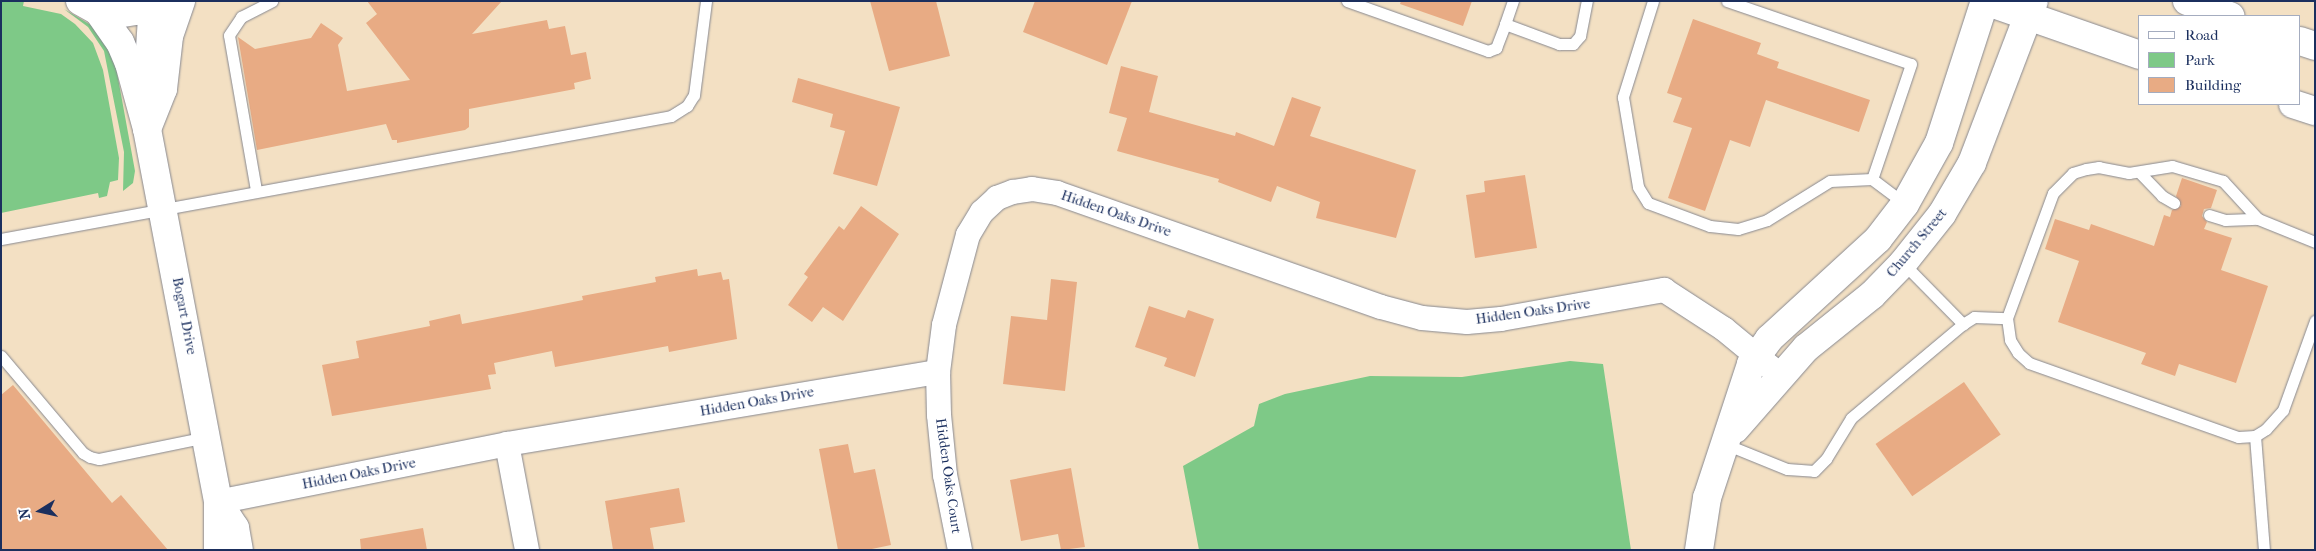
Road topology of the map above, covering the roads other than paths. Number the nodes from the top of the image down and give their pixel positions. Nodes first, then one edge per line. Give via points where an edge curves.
1 (153, 1) edge
2 (181, 1) edge
3 (272, 1) edge
4 (706, 1) edge
5 (1348, 1) edge
6 (1513, 1) edge
7 (1587, 1) edge
8 (1653, 1) edge
9 (1727, 1) edge
10 (1985, 1) edge
11 (2190, 2) edge
12 (89, 6) edge
13 (2031, 10) edge
14 (2227, 15) edge
15 (1506, 24) junction
16 (2301, 41) edge
17 (2315, 46) edge
18 (2138, 54) edge
19 (2296, 105) edge
20 (2315, 111) edge
21 (147, 129) junction
22 (2140, 173) junction
23 (1872, 179) junction
24 (256, 190) junction
25 (2174, 202) dead end
26 (1905, 204) junction
27 (164, 207) junction
28 (2209, 215) dead end
29 (2258, 219) junction
30 (1933, 227) junction
31 (1, 239) edge
32 (2315, 242) edge
33 (1903, 263) junction
34 (2008, 318) junction
35 (2315, 321) edge
36 (1963, 324) junction
37 (1758, 354) junction
38 (1, 356) edge
39 (938, 372) junction
40 (1782, 376) junction
41 (206, 436) junction
42 (2255, 436) junction
43 (1727, 440) junction
44 (507, 444) junction
45 (218, 502) junction
46 (218, 550) edge
47 (239, 550) edge
48 (526, 550) edge
49 (960, 550) edge
50 (1699, 550) edge
51 (2264, 550) edge

1 - 12 street via 126,12
1 - 21 street, Bogart Drive via 148,46
2 - 21 street via 169,36 163,89
3 - 24 lane via 241,17 229,35
4 - 24 lane via 694,95 687,106 671,116
5 - 15 lane via 1488,52 1496,48
6 - 15 lane
7 - 15 lane via 1580,36 1573,44 1559,44
8 - 23 lane via 1623,97 1638,187 1648,203 1710,226 1738,229 1767,220 1824,183
9 - 23 lane via 1911,64
10 - 13 street
10 - 26 street, Church Street via 1939,143
11 - 14 street
12 - 21 street, Bogart Drive via 120,42
13 - 18 street
13 - 30 street, Church Street via 1972,163
16 - 17 street
19 - 20 street
21 - 27 street, Bogart Drive
22 - 25 lane via 2162,196
22 - 29 lane via 2172,166 2223,181
22 - 34 lane via 2098,167 2073,173 2063,181 2053,193
23 - 26 lane
24 - 27 lane
26 - 30 street
26 - 37 street, Church Street via 1878,239 1786,323
27 - 31 lane
27 - 41 street, Bogart Drive
28 - 29 lane via 2225,220
29 - 32 lane
30 - 33 street, Church Street
33 - 36 lane
33 - 40 street, Church Street via 1872,295 1806,348
34 - 36 lane via 1974,317
34 - 42 lane via 2010,340 2029,363 2224,434
35 - 42 lane via 2283,410
36 - 43 lane via 1851,418 1826,459 1814,471 1786,469
37 - 39 street, Hidden Oaks Drive via 1664,290 1502,319 1466,322 1422,318 1381,307 1057,193 1032,189 997,198 982,212 968,235 944,325
37 - 40 street, Hidden Oaks Drive
37 - 43 street, Church Street via 1751,364
38 - 41 lane via 90,457 104,458
39 - 44 street, Hidden Oaks Drive
39 - 49 street, Hidden Oaks Court via 945,475
40 - 43 street, Church Street
41 - 45 street, Bogart Drive
42 - 51 lane
43 - 50 street, Church Street via 1706,498
44 - 45 street, Hidden Oaks Drive
44 - 48 street
45 - 46 street, Bogart Drive
45 - 47 street, Bogart Drive via 235,528

